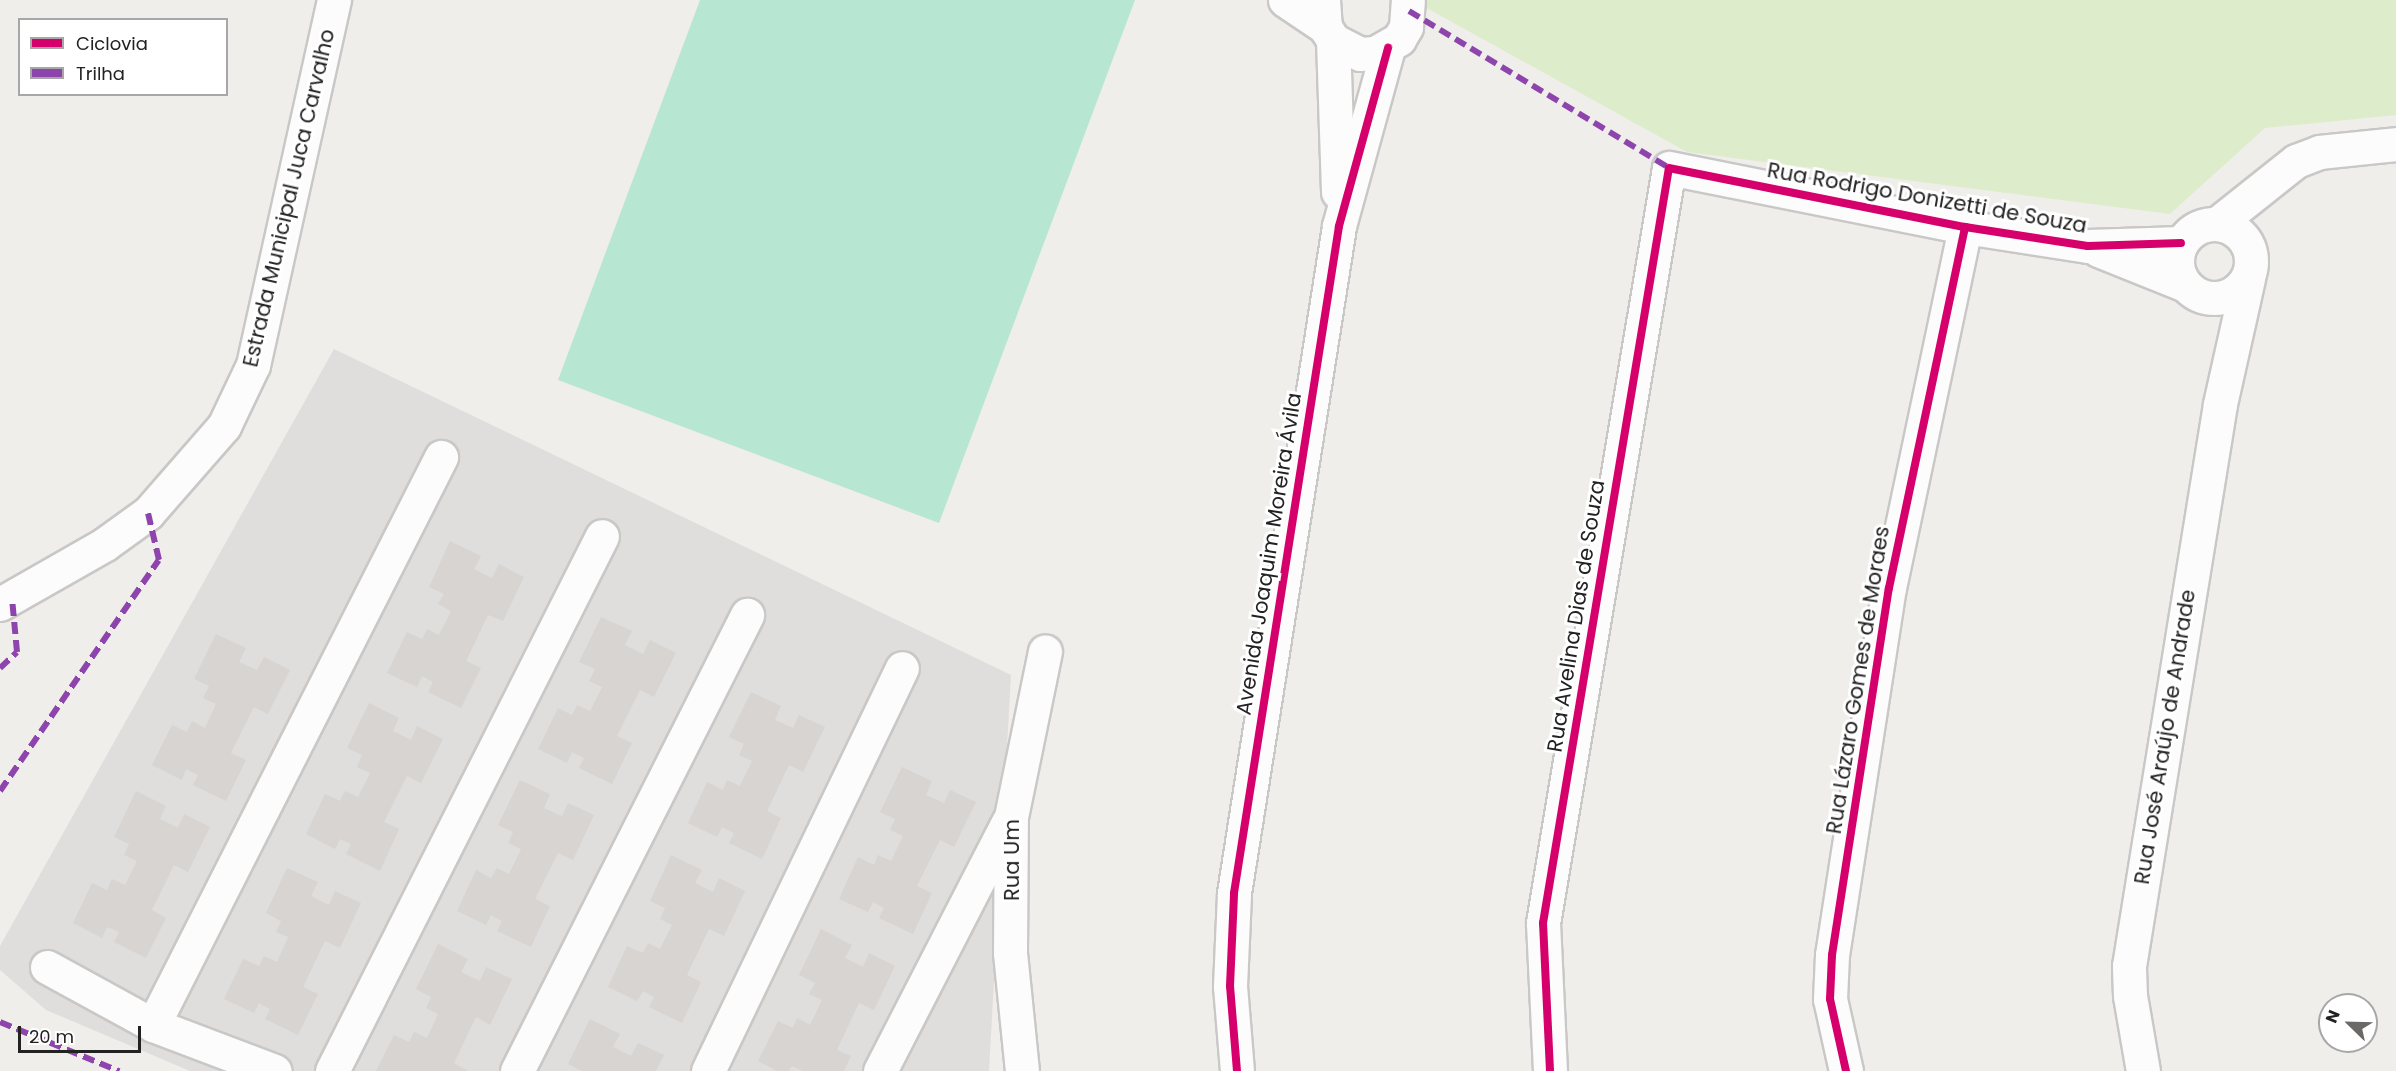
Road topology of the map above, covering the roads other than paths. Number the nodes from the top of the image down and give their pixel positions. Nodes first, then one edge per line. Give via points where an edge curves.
1 (334, 0) edge
2 (1285, 0) edge
3 (1408, 0) edge
4 (1327, 22) edge
5 (1388, 48) junction
6 (2396, 144) edge
7 (1669, 168) joint
8 (1339, 226) junction
9 (1965, 227) junction
10 (2231, 230) junction
11 (2181, 243) junction
12 (2088, 246) junction
13 (2248, 279) junction
14 (2198, 292) junction
15 (2220, 404) junction
16 (441, 457) dead end
17 (602, 536) dead end
18 (0, 604) edge
19 (747, 615) dead end
20 (1045, 651) dead end
21 (902, 668) dead end
22 (1011, 817) junction
23 (47, 967) dead end
24 (153, 1025) junction
25 (275, 1071) edge
26 (332, 1071) edge
27 (517, 1071) edge
28 (708, 1071) edge
29 (880, 1071) edge
30 (1022, 1071) edge
31 (1237, 1071) edge
32 (1550, 1071) edge
33 (1846, 1071) edge
34 (2143, 1071) edge

1 - 18 street, Estrada Municipal Juca Carvalho via 253,365 224,426 148,513 105,544
2 - 4 street
3 - 5 street via 1406,27
4 - 5 street via 1360,54
4 - 8 street, Avenida Joaquim Moreira Ávila
5 - 8 street, Avenida Joaquim Moreira Ávila
6 - 10 street via 2319,152 2296,160
7 - 9 street, Rua Rodrigo Donizetti de Souza
7 - 32 street, Rua Avelina Dias de Souza via 1543,923
8 - 31 street, Avenida Joaquim Moreira Ávila via 1234,893 1230,986
9 - 12 street, Rua Rodrigo Donizetti de Souza
9 - 33 street, Rua Lázaro Gomes de Moraes via 1889,588 1832,955 1830,999
10 - 11 street via 2204,225
10 - 13 street via 2251,250
11 - 12 street, Rua Rodrigo Donizetti de Souza
11 - 14 street via 2178,271
12 - 14 street, Rua Rodrigo Donizetti de Souza
13 - 14 street via 2225,297
13 - 15 street, Rua José Araújo de Andrade
14 - 15 street, Rua José Araújo de Andrade
15 - 34 street, Rua José Araújo de Andrade via 2129,966
16 - 24 street
17 - 26 street
19 - 27 street
20 - 22 street, Rua Um
21 - 28 street
22 - 29 street
22 - 30 street, Rua Um via 1010,952
23 - 24 street
24 - 25 street

